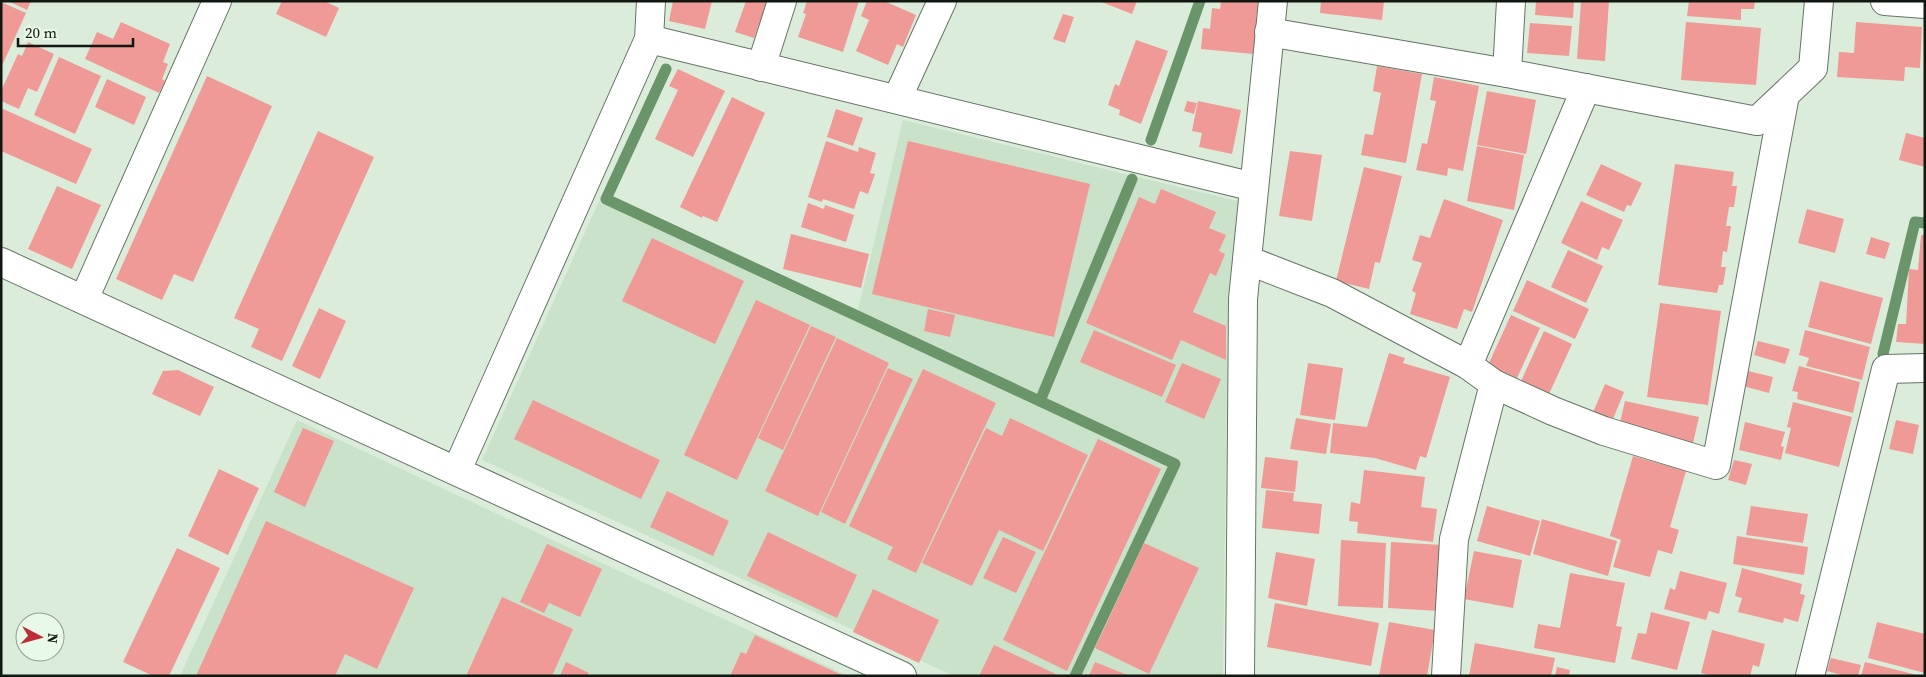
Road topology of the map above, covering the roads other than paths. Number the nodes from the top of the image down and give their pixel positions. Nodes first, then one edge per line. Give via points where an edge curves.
1 (217, 1) edge
2 (651, 1) edge
3 (782, 1) edge
4 (942, 1) edge
5 (1273, 1) edge
6 (1512, 1) edge
7 (1818, 1) edge
8 (1885, 1) edge
9 (1925, 4) edge
10 (1270, 32) junction
11 (649, 39) junction
12 (761, 66) junction
13 (1507, 73) junction
14 (1586, 88) junction
15 (1785, 95) junction
16 (897, 99) junction
17 (1254, 187) junction
18 (1247, 260) junction
19 (1, 262) edge
20 (84, 299) junction
21 (1468, 365) junction
22 (1925, 368) edge
23 (1494, 384) junction
24 (457, 470) junction
25 (902, 676) edge
26 (1240, 676) edge
27 (1446, 676) edge
28 (1810, 676) edge

1 - 20 street
2 - 11 street
3 - 12 street
4 - 16 street
5 - 10 street
6 - 13 street
7 - 15 street via 1813,68
8 - 9 street
10 - 13 street
10 - 17 street
11 - 12 street
11 - 24 street
12 - 16 street
13 - 14 street
14 - 15 street via 1756,121
14 - 21 street
15 - 23 street via 1716,465 1604,431
16 - 17 street
17 - 18 street
18 - 21 street via 1332,293
18 - 26 street via 1243,299
19 - 20 street
20 - 24 street
21 - 23 street
22 - 28 street via 1886,369
23 - 27 street via 1454,539
24 - 25 street

